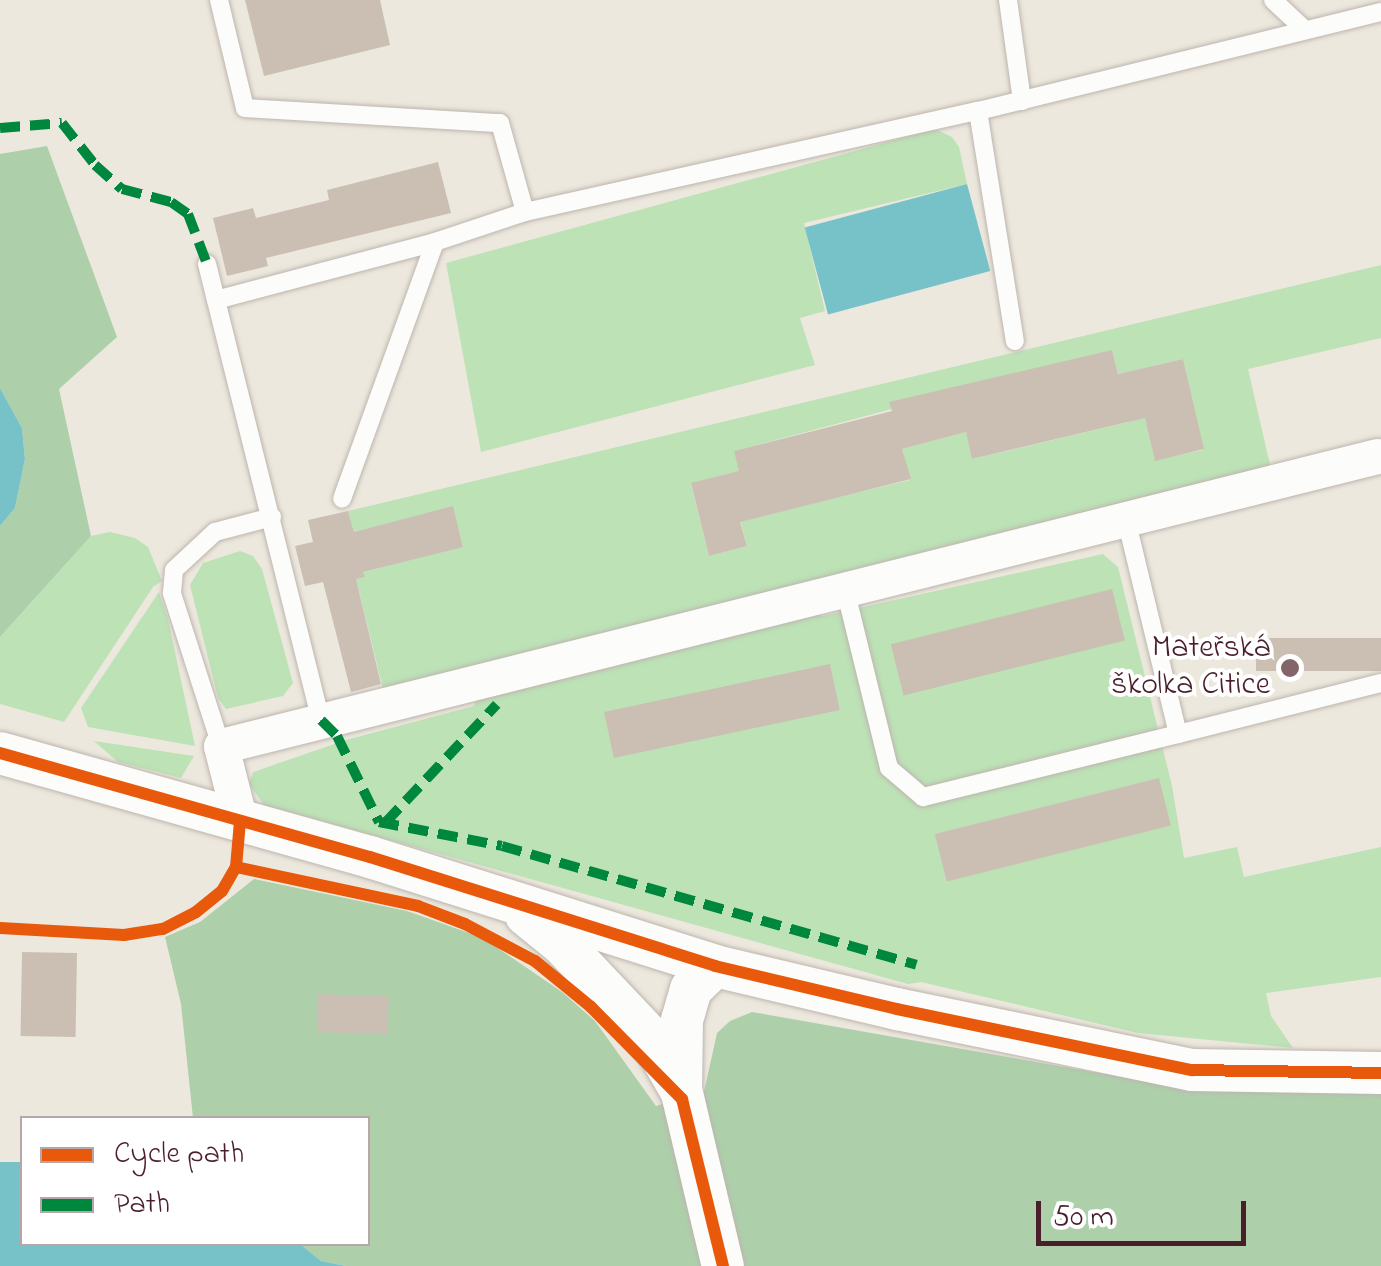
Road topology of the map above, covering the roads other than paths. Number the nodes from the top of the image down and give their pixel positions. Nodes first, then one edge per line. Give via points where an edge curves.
1 (219, 0) edge
2 (1008, 0) edge
3 (1273, 0) edge
4 (1381, 12) edge
5 (1304, 30) junction
6 (1022, 101) junction
7 (978, 112) junction
8 (525, 212) junction
9 (435, 242) junction
10 (207, 264) dead end
11 (216, 300) junction
12 (1015, 341) dead end
13 (1380, 455) edge
14 (342, 499) dead end
15 (272, 517) junction
16 (1126, 518) junction
17 (844, 590) junction
18 (1381, 683) edge
19 (320, 720) junction
20 (1178, 734) junction
21 (221, 746) junction
22 (0, 754) edge
23 (240, 821) junction
24 (510, 902) junction
25 (715, 966) junction
26 (1381, 1072) edge
27 (682, 1094) junction
28 (723, 1266) edge

1 - 8 lane via 246,108 500,123
2 - 6 lane
3 - 5 lane
4 - 5 lane
5 - 6 lane
6 - 7 lane
7 - 8 lane
7 - 12 lane
8 - 9 lane
9 - 11 lane
9 - 14 lane
10 - 11 lane
11 - 15 lane
13 - 16 street
15 - 19 lane
15 - 21 lane via 215,532 174,570 172,593
16 - 17 street
16 - 20 lane
17 - 19 street
17 - 20 lane via 889,768 923,797
18 - 20 lane
19 - 21 street
21 - 23 street
22 - 23 street
23 - 24 street
24 - 25 street
24 - 27 street via 563,946 650,1037
25 - 26 street via 1192,1070
25 - 27 street via 691,989 682,1020
27 - 28 street

